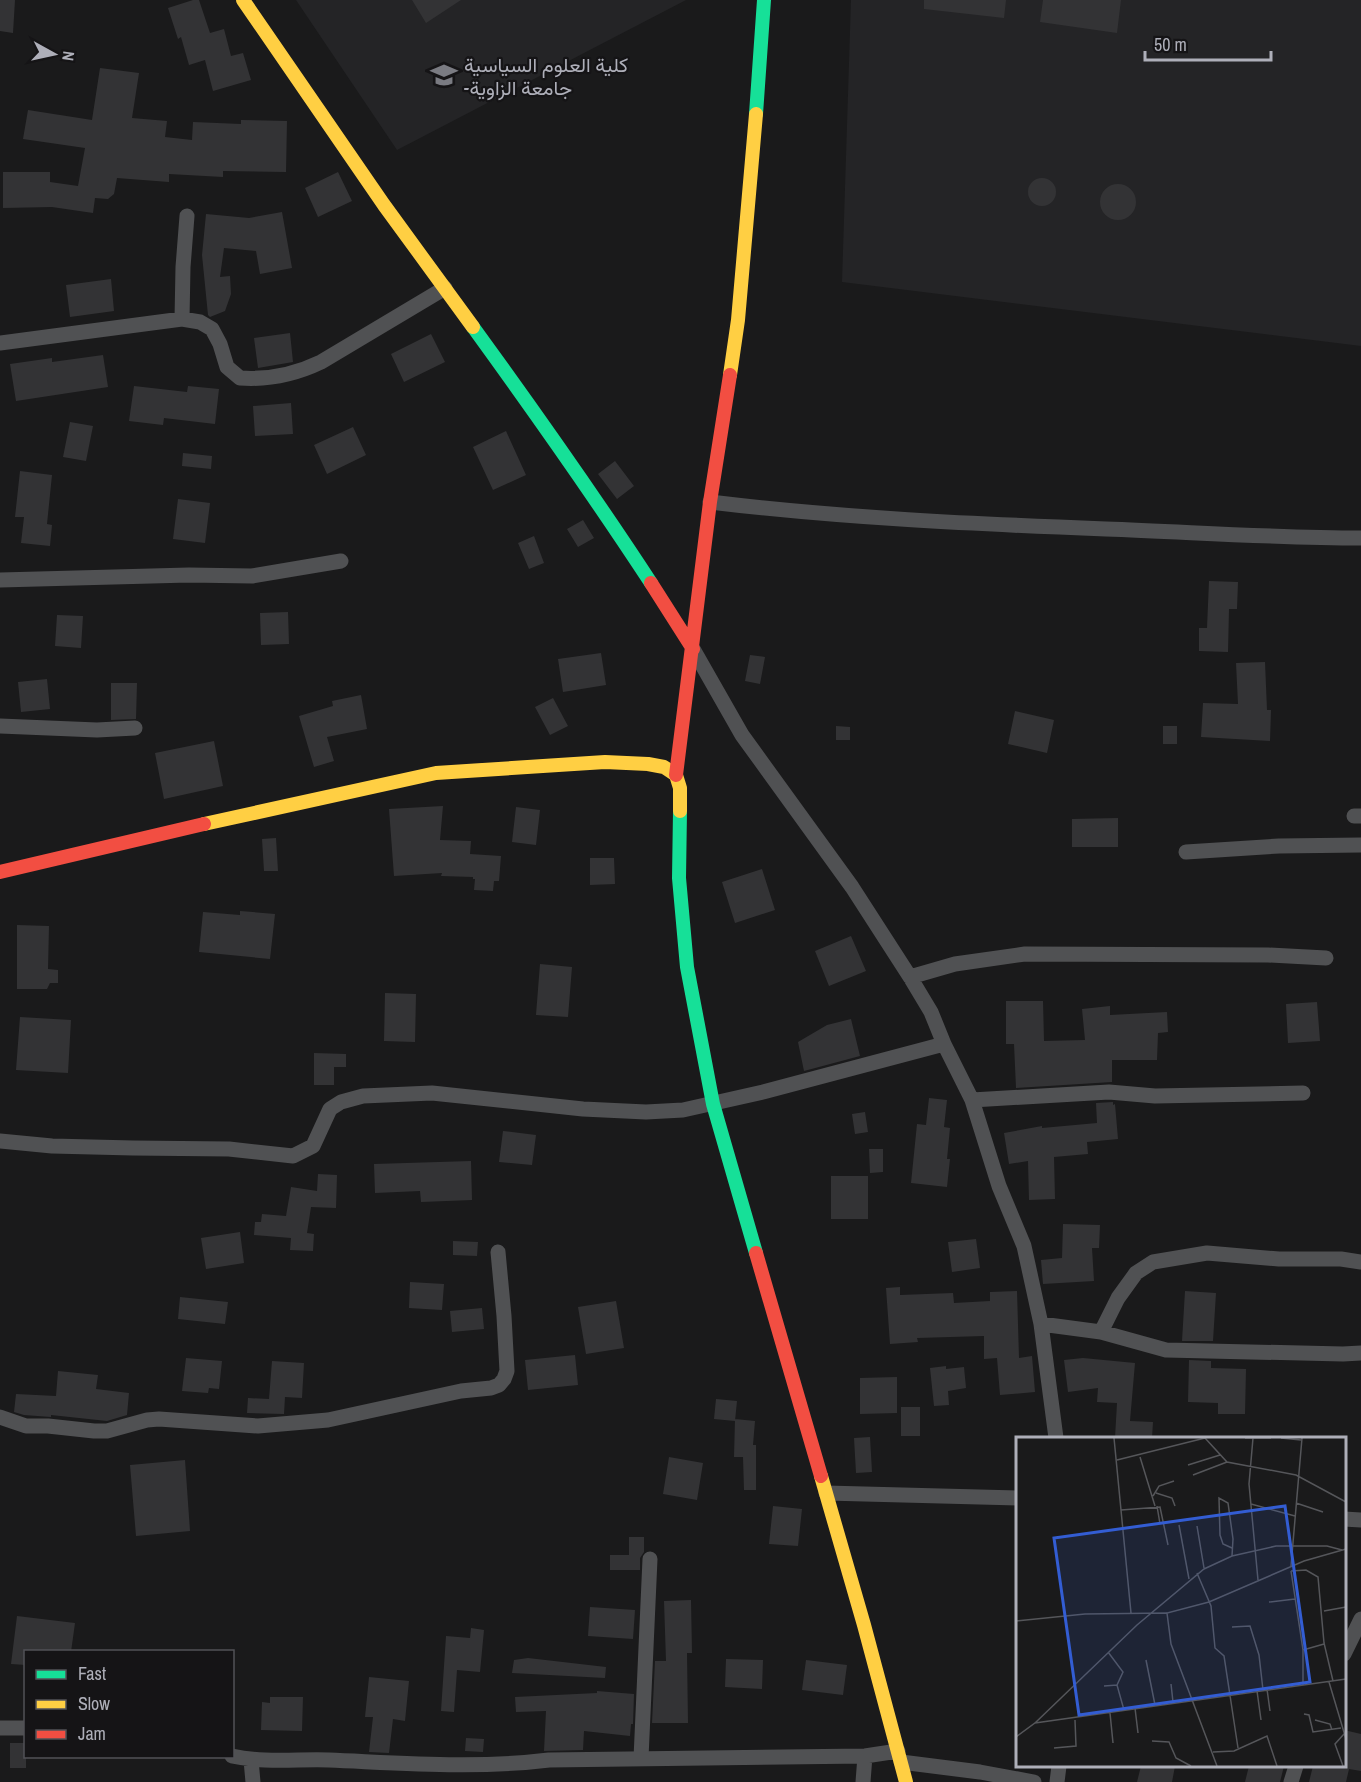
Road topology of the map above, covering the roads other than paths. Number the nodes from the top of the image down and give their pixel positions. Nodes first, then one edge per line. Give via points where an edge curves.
1 (243, 0) edge
2 (764, 0) edge
3 (187, 216) dead end
4 (445, 288) junction
5 (183, 319) junction
6 (0, 343) edge
7 (710, 502) junction
8 (1361, 538) edge
9 (341, 561) dead end
10 (0, 580) edge
11 (693, 649) junction
12 (0, 726) edge
13 (135, 728) dead end
14 (676, 775) junction
15 (1361, 845) edge
16 (1186, 852) dead end
17 (0, 872) edge
18 (1326, 958) dead end
19 (910, 976) junction
20 (944, 1044) junction
21 (1303, 1093) dead end
22 (972, 1100) junction
23 (712, 1104) junction
24 (0, 1141) edge
25 (498, 1252) dead end
26 (1361, 1262) edge
27 (1041, 1324) junction
28 (1101, 1332) junction
29 (1361, 1353) edge
30 (0, 1417) edge
31 (1056, 1437) edge
32 (826, 1493) junction
33 (1016, 1498) edge
34 (1346, 1519) edge
35 (1361, 1520) edge
36 (650, 1559) dead end
37 (1361, 1619) edge
38 (1346, 1650) edge
39 (0, 1728) edge
40 (24, 1728) edge
41 (234, 1756) edge
42 (865, 1756) junction
43 (899, 1757) junction
44 (641, 1758) junction
45 (251, 1760) junction
46 (1059, 1767) edge
47 (1296, 1767) edge
48 (254, 1782) edge
49 (863, 1782) edge
50 (906, 1782) edge
51 (1034, 1782) edge
52 (1057, 1782) edge
53 (1291, 1782) edge

1 - 4 street
2 - 7 street via 738,320
3 - 5 street
4 - 5 street via 321,362 277,376 240,378 227,367 212,330 200,322
4 - 11 street via 616,530
5 - 6 street
7 - 8 street via 1004,526
7 - 11 street
9 - 10 street via 252,576
11 - 14 street
11 - 19 street via 742,735 852,887
12 - 13 street
14 - 17 street via 664,767 648,764 605,762 436,773
14 - 23 street via 680,788 679,878 687,967
15 - 16 street
18 - 19 street via 1025,954 955,964
19 - 20 street
20 - 22 street
20 - 23 street
21 - 22 street via 1155,1096 1109,1092
22 - 27 street via 999,1186 1024,1246
23 - 24 street via 646,1112 432,1093 363,1096 330,1109 313,1146 293,1156 229,1149 52,1146
23 - 32 street
25 - 30 street via 507,1371 504,1379 491,1388 328,1419 258,1426 159,1419 94,1431 26,1426
26 - 28 street via 1207,1253 1153,1262 1136,1274 1118,1298
27 - 28 street
27 - 31 street
28 - 29 street via 1166,1350
32 - 33 street
32 - 43 street
34 - 35 street
36 - 44 street
37 - 38 street
39 - 40 street
41 - 45 street
42 - 43 street
42 - 44 street
42 - 49 street
43 - 50 street
43 - 51 street
44 - 45 street via 509,1765
45 - 48 street
46 - 52 street
47 - 53 street

